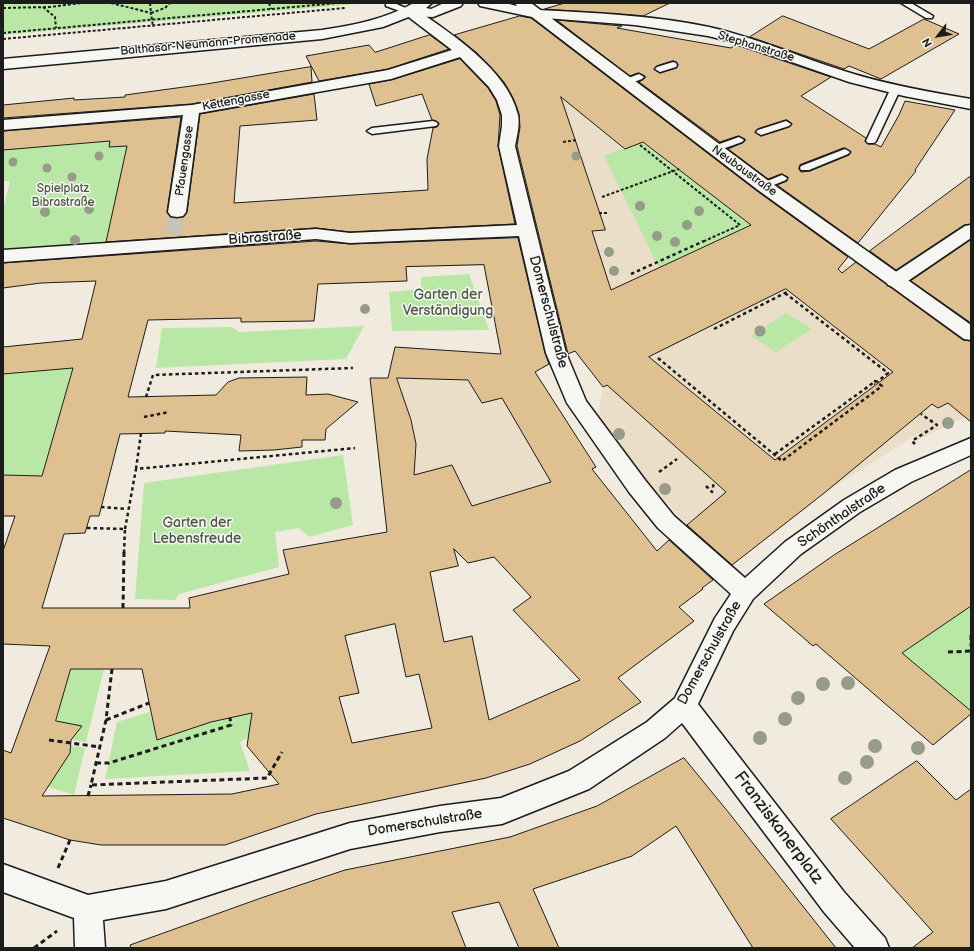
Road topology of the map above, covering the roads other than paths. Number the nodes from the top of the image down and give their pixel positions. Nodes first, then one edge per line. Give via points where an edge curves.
1 (425, 3) edge
2 (456, 3) edge
3 (485, 3) edge
4 (522, 3) edge
5 (905, 3) edge
6 (389, 4) road end
7 (411, 12) junction
8 (537, 14) junction
9 (929, 16) dead end
10 (464, 52) junction
11 (3, 64) edge
12 (673, 65) dead end
13 (660, 69) dead end
14 (895, 90) junction
15 (971, 104) edge
16 (192, 110) junction
17 (433, 124) dead end
18 (786, 124) dead end
19 (3, 125) edge
20 (372, 131) dead end
21 (761, 132) dead end
22 (739, 140) dead end
23 (871, 141) dead end
24 (714, 149) junction
25 (845, 152) dead end
26 (805, 168) dead end
27 (782, 178) dead end
28 (764, 186) junction
29 (177, 212) tunnel mouth
30 (526, 230) junction
31 (971, 230) edge
32 (3, 256) edge
33 (895, 281) junction
34 (971, 334) edge
35 (971, 446) edge
36 (745, 592) junction
37 (684, 706) junction
38 (3, 878) edge
39 (88, 909) junction
40 (90, 948) edge
41 (874, 948) edge

1 - 7 street
2 - 7 street via 433,13
3 - 8 street, Stephanstraße
4 - 8 street, Neubaustraße
5 - 9 lane
6 - 7 lane
7 - 10 street, Domerschulstraße
7 - 11 street, Balthasar-Neumann-Promenade via 377,24 322,35
8 - 14 street, Stephanstraße via 638,21 732,37 839,74
8 - 24 street, Neubaustraße via 632,80
10 - 16 street, Kettengasse via 392,74
10 - 30 street, Domerschulstraße via 486,73 501,93 510,116 507,146
12 - 13 lane
14 - 15 street, Stephanstraße
14 - 23 lane
16 - 19 street, Kettengasse
16 - 29 street, Pfauengasse
17 - 20 lane
18 - 21 lane
22 - 24 lane
24 - 28 street, Neubaustraße
25 - 26 lane
27 - 28 lane
28 - 33 street, Neubaustraße
30 - 32 street, Bibrastraße via 350,238 316,234 173,239
30 - 36 street, Domerschulstraße via 556,353 577,403 666,522
31 - 33 street
33 - 34 street, Neubaustraße
35 - 36 street, Schönthalstraße via 903,476 852,506 793,548
36 - 37 street, Domerschulstraße via 724,625
37 - 39 street, Domerschulstraße via 656,730 579,780 502,811 440,819 350,836 166,895
37 - 41 street, Franziskanerplatz via 834,902
38 - 39 street
39 - 40 street

